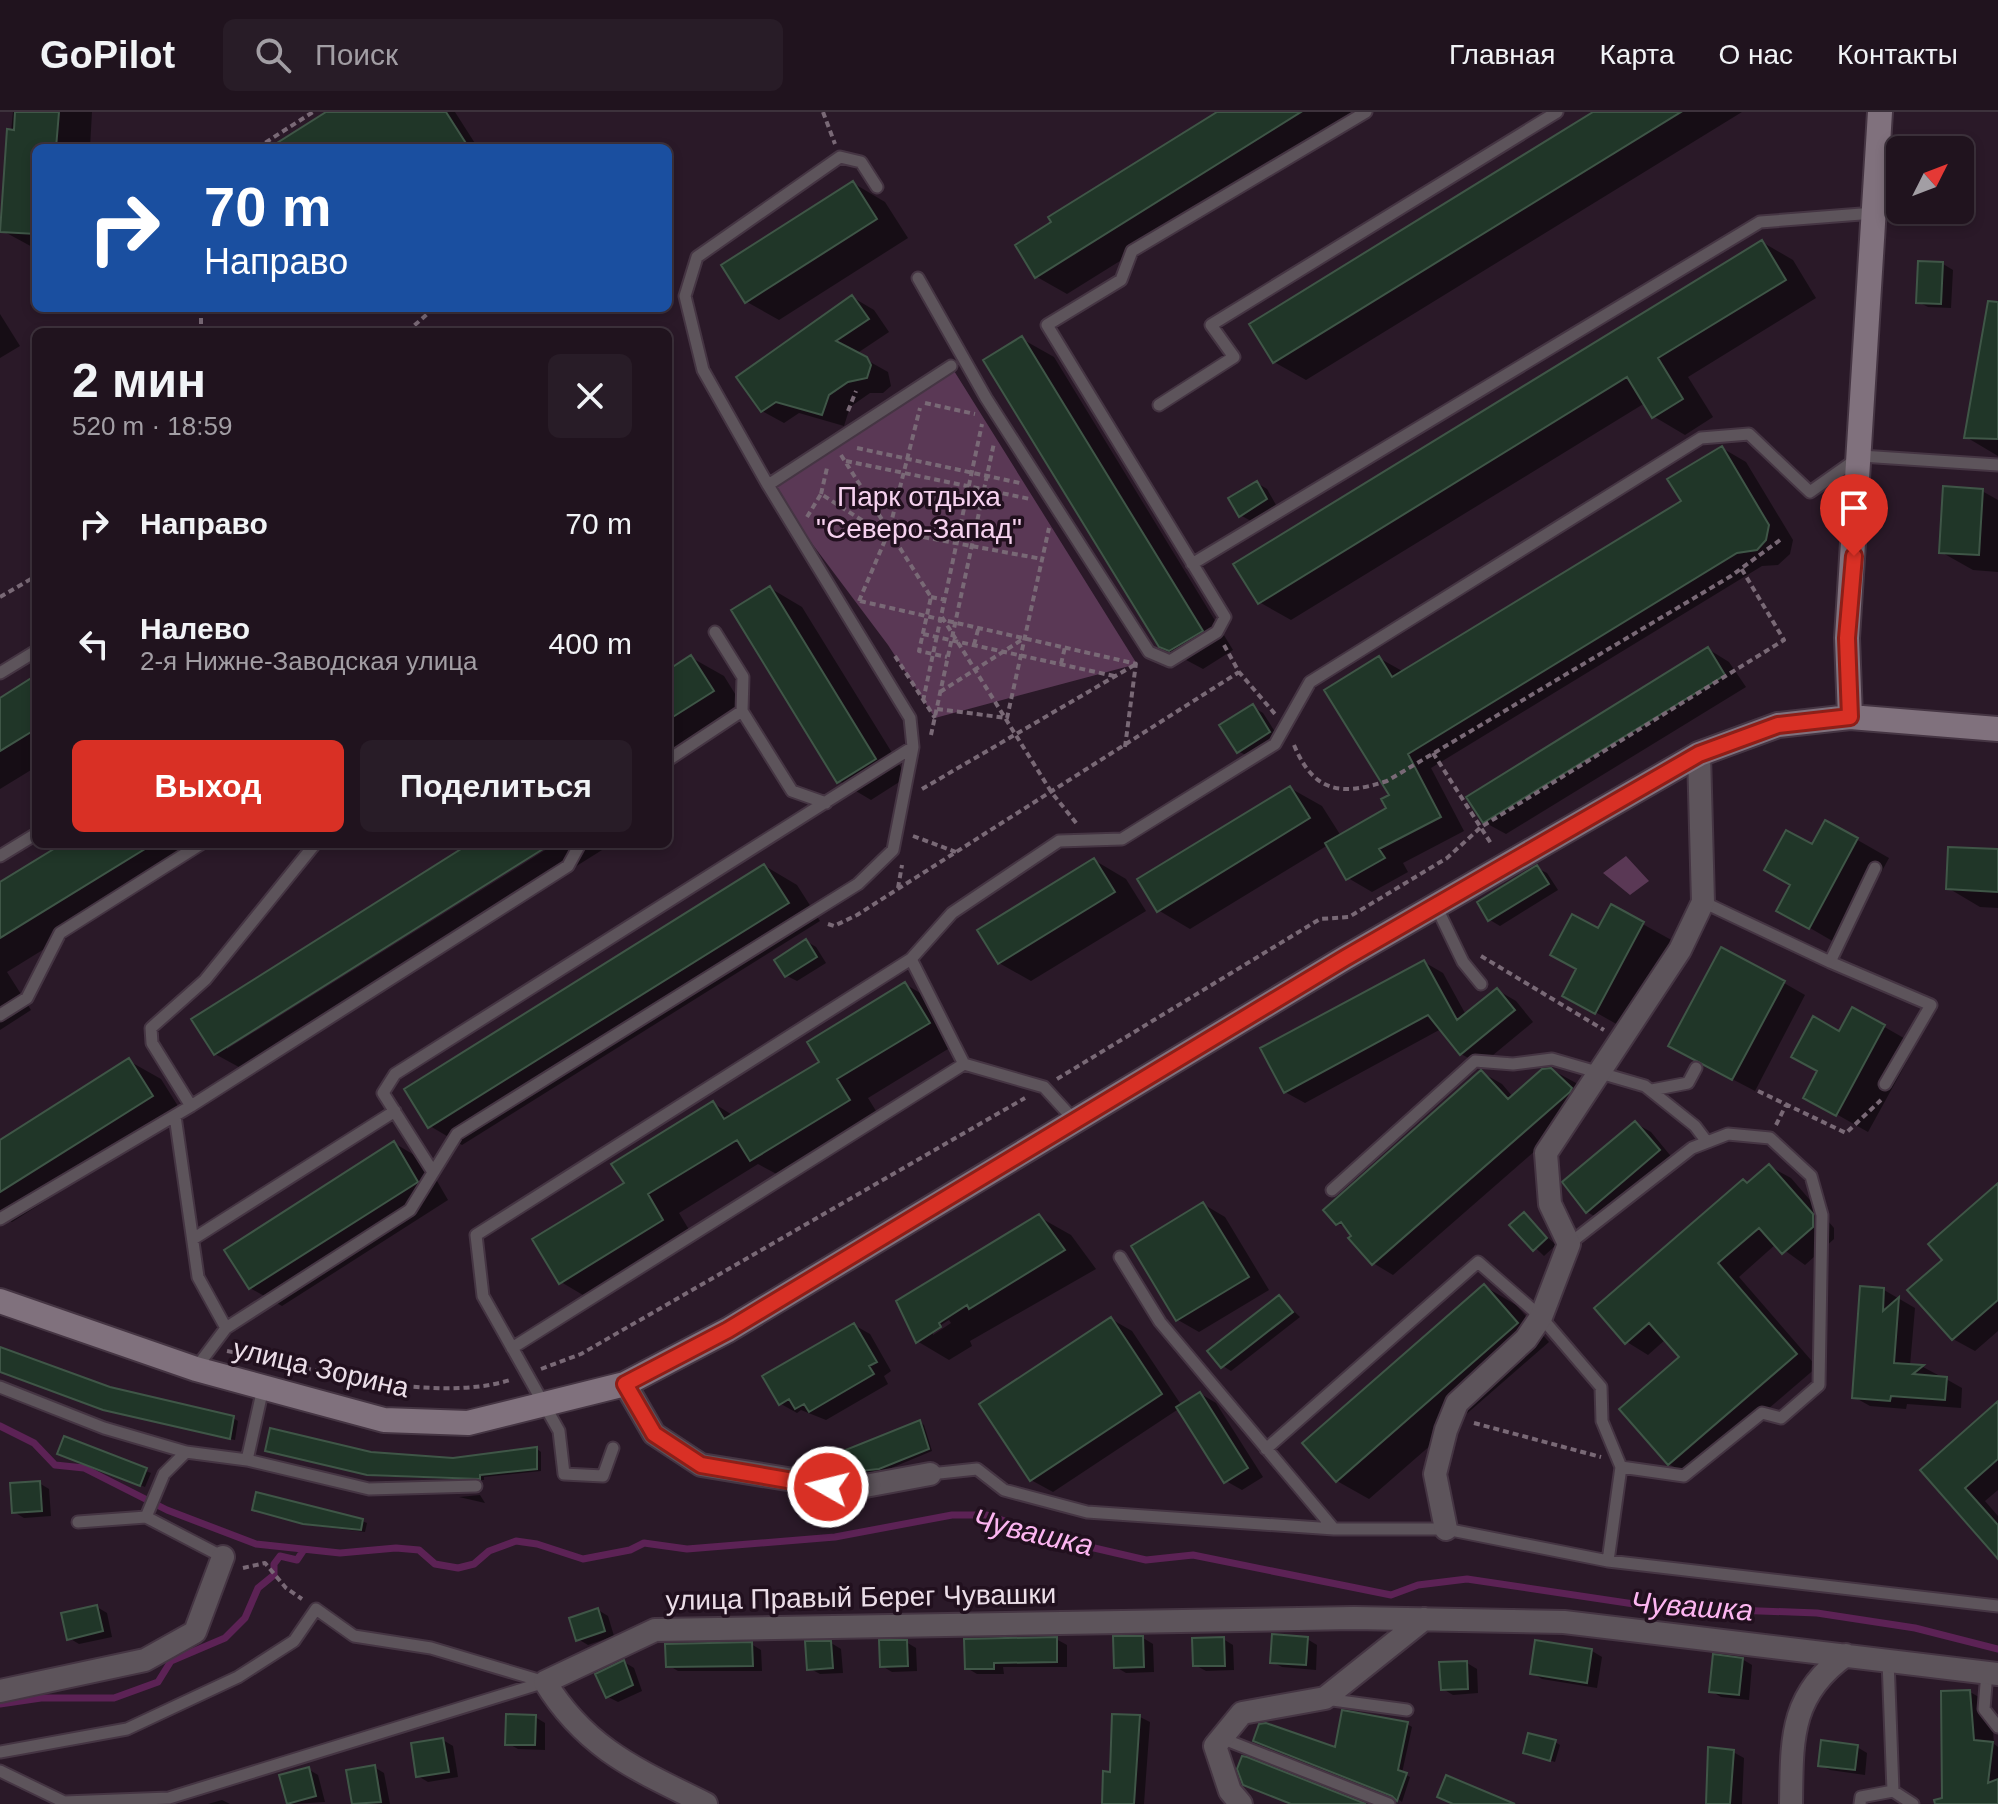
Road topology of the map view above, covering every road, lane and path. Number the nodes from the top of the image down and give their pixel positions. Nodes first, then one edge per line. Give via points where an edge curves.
1 (313, 112) edge
2 (823, 112) edge
3 (1366, 112) edge
4 (1557, 112) edge
5 (1880, 112) edge
6 (263, 144) edge
7 (840, 157) junction
8 (877, 187) dead end
9 (1874, 213) junction
10 (918, 278) dead end
11 (430, 312) edge
12 (412, 328) edge
13 (951, 366) dead end
14 (926, 382) junction
15 (921, 402) junction
16 (1159, 405) dead end
17 (996, 437) dead end
18 (833, 442) junction
19 (1861, 456) junction
20 (907, 459) junction
21 (845, 461) junction
22 (935, 465) junction
23 (1998, 465) edge
24 (904, 473) junction
25 (972, 473) junction
26 (987, 476) junction
27 (932, 479) junction
28 (768, 485) junction
29 (1026, 485) dead end
30 (969, 486) junction
31 (984, 489) junction
32 (1036, 500) dead end
33 (807, 518) dead end
34 (1050, 523) dead end
35 (889, 531) junction
36 (1780, 540) dead end
37 (957, 543) junction
38 (972, 546) junction
39 (1042, 559) junction
40 (1192, 564) junction
41 (32, 578) edge
42 (948, 589) junction
43 (962, 592) junction
44 (0, 597) edge
45 (931, 597) junction
46 (946, 600) junction
47 (927, 614) junction
48 (942, 617) junction
49 (956, 620) junction
50 (979, 626) junction
51 (715, 632) dead end
52 (1217, 632) junction
53 (923, 634) junction
54 (938, 637) junction
55 (1025, 637) junction
56 (954, 639) junction
57 (974, 645) junction
58 (1065, 647) junction
59 (1004, 652) junction
60 (32, 653) edge
61 (934, 654) junction
62 (1021, 655) junction
63 (948, 657) junction
64 (1061, 664) junction
65 (1137, 664) junction
66 (976, 669) junction
67 (1239, 672) junction
68 (0, 673) edge
69 (929, 675) junction
70 (1117, 676) junction
71 (943, 677) junction
72 (940, 692) junction
73 (923, 701) dead end
74 (937, 709) junction
75 (742, 711) junction
76 (1850, 717) junction
77 (935, 718) dead end
78 (1007, 718) junction
79 (1286, 725) junction
80 (1998, 729) edge
81 (1017, 734) junction
82 (913, 747) junction
83 (1125, 747) junction
84 (1433, 753) junction
85 (1699, 754) junction
86 (672, 757) edge
87 (917, 792) dead end
88 (1052, 793) junction
89 (826, 803) junction
90 (908, 834) dead end
91 (32, 836) edge
92 (1089, 838) junction
93 (195, 848) edge
94 (312, 848) edge
95 (578, 848) edge
96 (956, 852) junction
97 (0, 856) edge
98 (1506, 866) junction
99 (1875, 868) dead end
100 (1703, 902) junction
101 (1436, 906) junction
102 (807, 915) junction
103 (1455, 940) junction
104 (911, 959) junction
105 (1830, 962) junction
106 (1481, 984) dead end
107 (0, 1015) edge
108 (1622, 1043) junction
109 (964, 1064) junction
110 (1696, 1068) dead end
111 (1601, 1073) junction
112 (1885, 1084) joint
113 (1652, 1090) junction
114 (1758, 1091) dead end
115 (191, 1106) junction
116 (395, 1111) junction
117 (175, 1116) junction
118 (1077, 1122) junction
119 (1707, 1142) junction
120 (433, 1172) junction
121 (1332, 1190) dead end
122 (0, 1219) edge
123 (193, 1239) junction
124 (1569, 1244) junction
125 (1120, 1257) dead end
126 (0, 1301) edge
127 (1541, 1317) junction
128 (226, 1328) junction
129 (512, 1348) junction
130 (196, 1369) junction
131 (625, 1384) junction
132 (0, 1387) edge
133 (263, 1388) junction
134 (542, 1405) junction
135 (1454, 1418) junction
136 (613, 1448) dead end
137 (1266, 1449) junction
138 (186, 1452) junction
139 (247, 1460) junction
140 (1621, 1467) junction
141 (930, 1474) joint
142 (476, 1486) dead end
143 (148, 1512) junction
144 (78, 1522) dead end
145 (1334, 1529) junction
146 (1446, 1529) junction
147 (223, 1557) joint
148 (1608, 1561) junction
149 (265, 1563) dead end
150 (286, 1588) dead end
151 (1998, 1606) edge
152 (1424, 1619) junction
153 (1846, 1655) junction
154 (1888, 1660) junction
155 (1992, 1673) edge
156 (545, 1682) junction
157 (0, 1691) edge
158 (1325, 1698) junction
159 (1407, 1710) dead end
160 (1998, 1727) edge
161 (1221, 1738) junction
162 (0, 1752) edge
163 (0, 1771) edge
164 (1893, 1791) junction
165 (706, 1804) edge
166 (1241, 1804) edge
167 (1389, 1804) edge
168 (1791, 1804) edge
169 (1860, 1804) edge
170 (1913, 1804) edge

1 - 6 path
2 - 7 path
3 - 40 lane via 1132,251 1121,280 1047,325
4 - 16 lane via 1211,325 1234,357
5 - 9 main road
7 - 8 lane via 861,162
7 - 28 lane via 697,257 685,296 703,370
9 - 19 main road
9 - 40 lane via 1760,222
10 - 52 lane via 986,398 1149,652 1170,661
11 - 12 path
13 - 14 lane
14 - 15 path
14 - 18 lane
15 - 20 path
15 - 25 path via 984,416
17 - 26 path
18 - 20 path
18 - 21 path
18 - 28 lane
19 - 23 lane
19 - 76 main road via 1847,638
19 - 79 lane via 1810,492 1749,434 1701,438 1310,682
20 - 22 path
20 - 24 path
21 - 24 path
21 - 35 path
22 - 25 path
22 - 27 path
24 - 27 path
24 - 35 path
25 - 26 path
25 - 30 path
26 - 29 path
26 - 31 path
27 - 30 path
28 - 82 lane via 910,718
30 - 31 path
30 - 37 path
31 - 32 path
31 - 38 path
33 - 35 path via 821,494 874,528
34 - 39 path
35 - 37 path
35 - 45 path
35 - 47 path via 860,601
36 - 84 path via 1731,576
37 - 38 path
37 - 42 path
38 - 39 path
38 - 43 path
39 - 55 path
40 - 52 lane via 1225,617
41 - 44 path
42 - 43 path
42 - 46 path
43 - 49 path
45 - 46 path
45 - 47 path
46 - 48 path
47 - 48 path
47 - 53 path
48 - 49 path
48 - 54 path
48 - 56 path
49 - 50 path
49 - 56 path
50 - 55 path
50 - 57 path
51 - 75 lane via 743,677
52 - 67 path
53 - 54 path
53 - 61 path via 919,651
54 - 56 path
54 - 61 path
55 - 58 path
55 - 59 path
55 - 62 path
56 - 57 path
56 - 63 path
56 - 66 path
57 - 59 path
58 - 64 path
58 - 65 path
59 - 62 path
59 - 66 path
60 - 68 lane
61 - 63 path
61 - 69 path
62 - 64 path
62 - 78 path
63 - 71 path
64 - 70 path
65 - 70 path
65 - 83 path
66 - 72 path
66 - 78 path
67 - 79 path
67 - 83 path
69 - 71 path
69 - 73 path
70 - 81 path
71 - 72 path
72 - 74 path
74 - 77 path
74 - 78 path
75 - 86 lane
75 - 89 lane via 792,791
76 - 80 main road, улица Зорина
76 - 85 main road, улица Зорина via 1778,725
78 - 81 path
79 - 84 path via 1302,764 1322,786 1358,790 1387,781
79 - 92 lane via 1275,744 1122,839
81 - 87 path
81 - 88 path
82 - 89 lane
82 - 102 lane via 893,850 858,884
83 - 88 path
84 - 98 path
85 - 98 main road, улица Зорина
85 - 100 street
88 - 92 path
88 - 96 path
89 - 116 lane via 395,1074 383,1093
90 - 96 path
91 - 97 lane
92 - 104 lane via 1059,841 952,913
93 - 107 lane via 60,933 27,998
94 - 115 lane via 205,980 151,1028 152,1043
95 - 115 lane via 568,866
96 - 102 path via 834,926
98 - 101 main road, улица Зорина
99 - 105 lane
100 - 105 lane
100 - 108 street
101 - 103 lane
101 - 118 main road, улица Зорина
102 - 120 lane via 457,1134
103 - 106 lane via 1463,962
103 - 108 path
104 - 109 lane
104 - 129 lane via 476,1235 483,1296
105 - 112 lane via 1931,1005
108 - 111 street
109 - 118 lane via 1044,1087
109 - 129 lane
110 - 113 lane via 1688,1083
111 - 113 lane
111 - 121 lane via 1552,1059 1475,1061
111 - 124 street via 1546,1153 1550,1204
112 - 114 path via 1881,1100 1846,1133
113 - 119 lane
115 - 117 lane
116 - 120 lane
116 - 123 lane
117 - 122 lane
117 - 123 lane
118 - 131 main road, улица Зорина via 728,1330
119 - 124 lane via 1692,1148
119 - 140 lane via 1728,1134 1770,1138 1811,1176 1822,1215 1819,1385 1781,1418 1762,1413 1684,1476
120 - 128 lane via 410,1210
123 - 128 lane via 198,1277
124 - 127 street
125 - 137 lane via 1160,1322
126 - 130 main road, улица Зорина
127 - 135 street via 1526,1339 1457,1403
127 - 137 lane via 1478,1262
127 - 140 lane via 1601,1387 1602,1421
128 - 130 lane
129 - 134 lane
130 - 133 main road, улица Зорина
131 - 134 main road, улица Зорина
131 - 141 street via 654,1434 701,1465 849,1489
132 - 138 lane via 104,1428
133 - 134 main road, улица Зорина via 384,1420 468,1423
133 - 139 lane
134 - 136 lane via 559,1431 564,1474 603,1476
135 - 140 path
135 - 146 street via 1435,1474
137 - 145 lane
138 - 139 lane
138 - 143 lane via 164,1474
139 - 142 lane via 369,1489
140 - 148 lane
141 - 145 lane via 977,1469 1004,1490 1087,1512
143 - 144 lane
143 - 147 lane
145 - 146 lane
146 - 148 lane
147 - 157 street via 195,1632 145,1660
148 - 151 lane
149 - 150 path
152 - 153 street, улица Правый Берег Чувашки via 1564,1622
152 - 156 street, улица Правый Берег Чувашки via 655,1630
152 - 158 street
153 - 154 street, улица Правый Берег Чувашки
153 - 168 street via 1827,1668 1793,1726
154 - 155 street, улица Правый Берег Чувашки
154 - 164 lane
155 - 160 lane via 1984,1709
156 - 162 lane via 431,1648 354,1636 316,1609 294,1641 238,1677 127,1729
156 - 163 lane, улица Правый Берег Чувашки via 169,1798 64,1802
156 - 165 street via 563,1711 600,1748
158 - 159 lane
158 - 161 street via 1242,1713
161 - 166 street via 1215,1746 1230,1791
161 - 167 lane
164 - 169 lane via 1861,1797
164 - 170 lane

